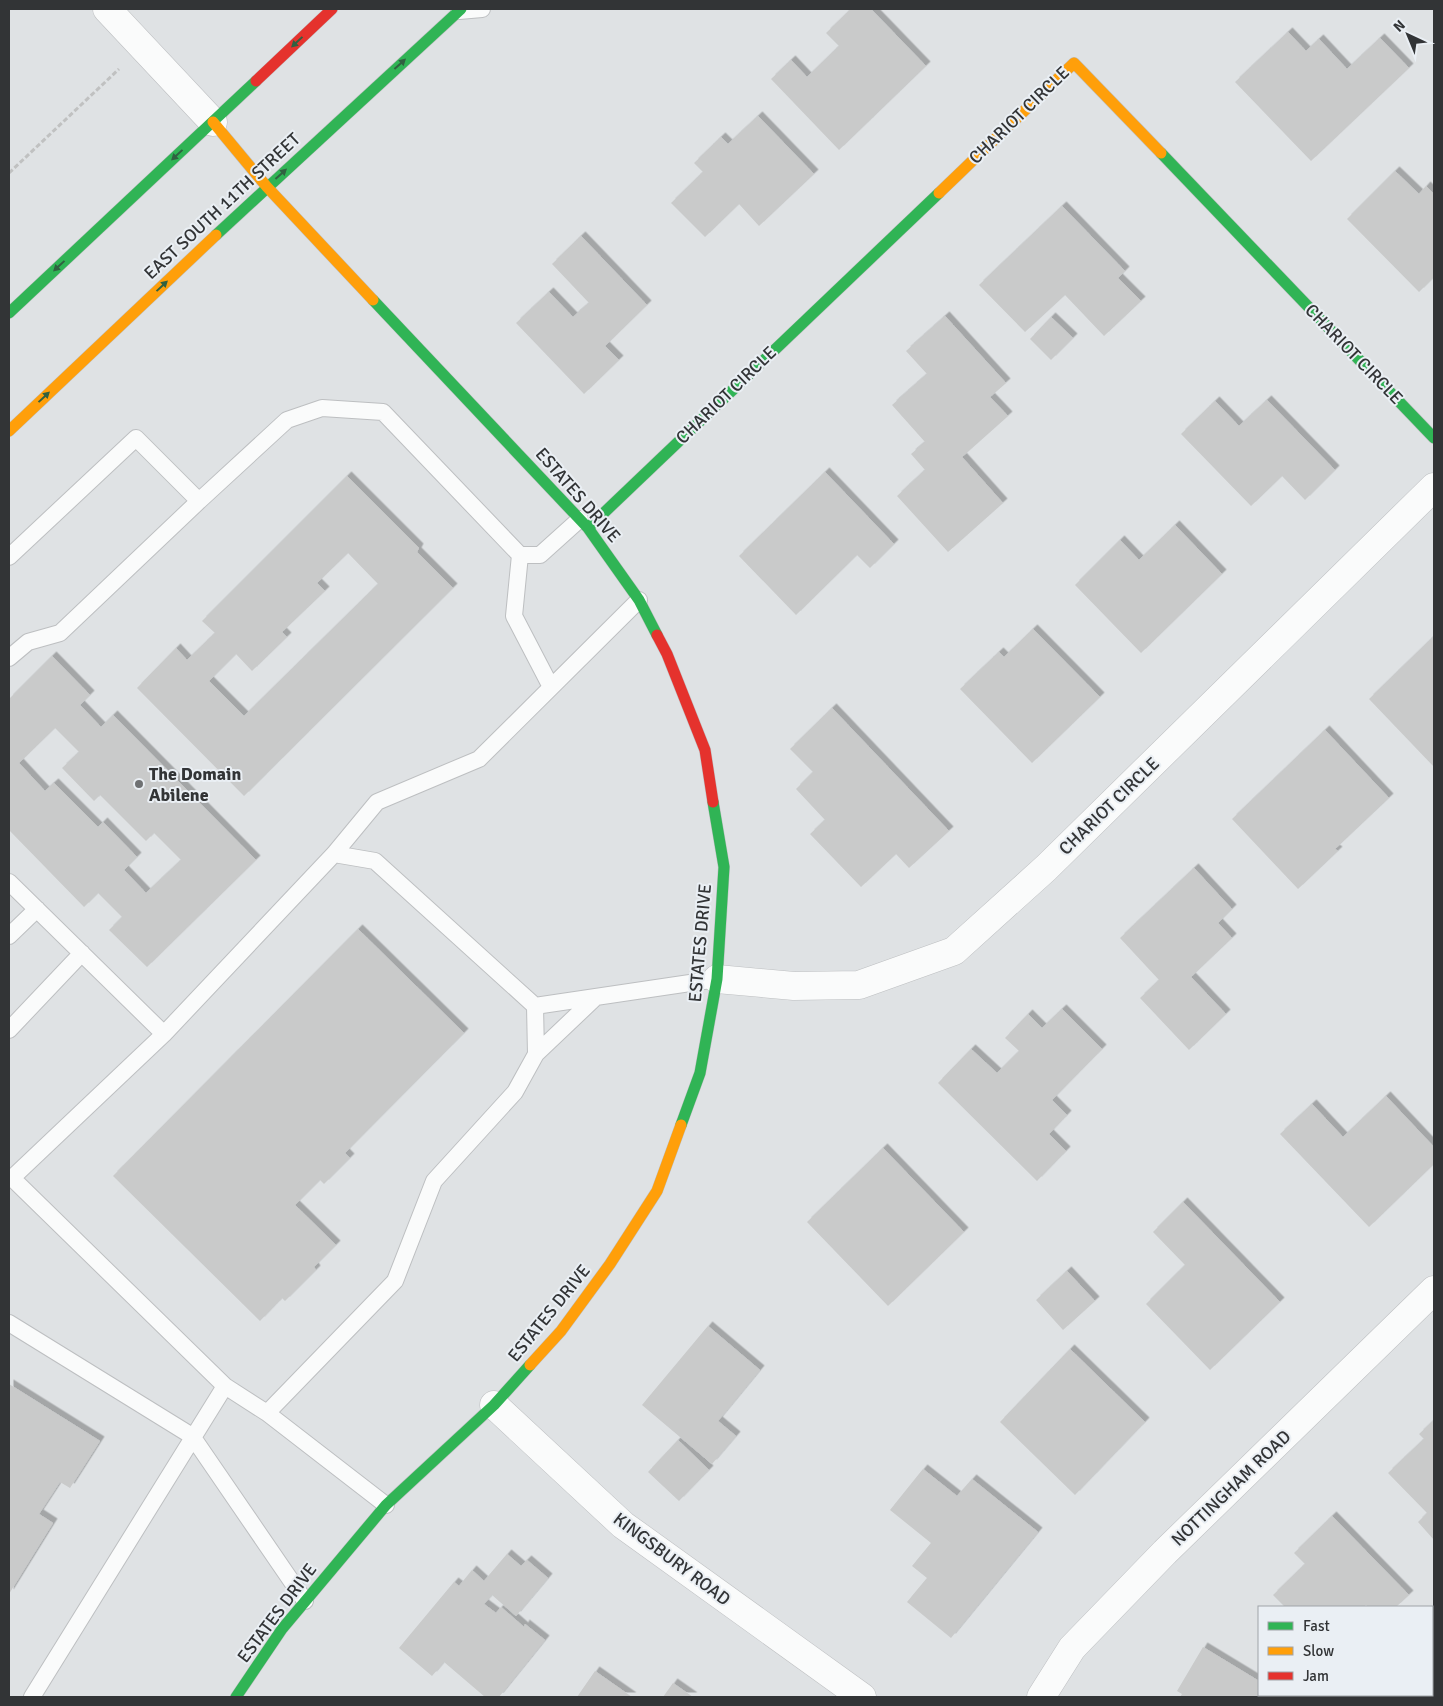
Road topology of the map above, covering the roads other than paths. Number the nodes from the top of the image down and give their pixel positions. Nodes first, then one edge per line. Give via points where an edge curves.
1 (107, 9) edge
2 (332, 9) edge
3 (482, 9) edge
4 (460, 10) edge
5 (213, 122) junction
6 (267, 187) junction
7 (9, 313) edge
8 (9, 431) edge
9 (1434, 438) edge
10 (1434, 487) edge
11 (198, 501) junction
12 (584, 524) junction
13 (520, 555) junction
14 (9, 557) edge
15 (639, 600) junction
16 (9, 658) edge
17 (551, 687) junction
18 (334, 854) junction
19 (9, 882) edge
20 (37, 909) junction
21 (9, 936) edge
22 (82, 953) junction
23 (717, 980) junction
24 (596, 997) junction
25 (535, 1006) junction
26 (9, 1030) edge
27 (164, 1034) junction
28 (536, 1054) junction
29 (10, 1179) edge
30 (1434, 1290) edge
31 (9, 1323) edge
32 (225, 1386) junction
33 (494, 1405) junction
34 (267, 1413) junction
35 (192, 1436) junction
36 (386, 1505) junction
37 (305, 1601) junction
38 (32, 1697) edge
39 (236, 1697) edge
40 (862, 1697) edge
41 (1041, 1697) edge

1 - 5 street
2 -> 5 street
3 - 4 lane
6 -> 4 street, EAST SOUTH 11TH STREET
5 - 6 street, ESTATES DRIVE
5 -> 7 street
8 -> 6 street, EAST SOUTH 11TH STREET
6 - 12 street, ESTATES DRIVE
9 - 12 street, CHARIOT CIRCLE via 1074,63
10 - 23 street, CHARIOT CIRCLE via 1046,868 954,950 859,985 794,986
11 - 13 lane via 287,420 322,408 383,412
11 - 14 lane via 136,438
11 - 16 lane via 60,633 28,642
12 - 13 lane via 540,555
12 - 15 street, ESTATES DRIVE
13 - 17 lane via 514,616
15 - 17 lane
15 - 23 street, ESTATES DRIVE via 667,654 705,750 724,867
17 - 18 lane via 479,759 377,802
18 - 25 lane via 375,861
18 - 27 lane
19 - 20 lane
20 - 21 lane
20 - 22 lane
22 - 26 lane
22 - 27 lane
23 - 24 lane
23 - 33 street, ESTATES DRIVE via 700,1073 657,1191 561,1332
24 - 25 lane
24 - 28 lane
25 - 28 lane
27 - 29 lane
28 - 34 lane via 515,1092 434,1181 395,1281
29 - 32 lane
30 - 41 street, NOTTINGHAM ROAD via 1165,1552 1072,1648
31 - 35 lane
32 - 34 lane
32 - 35 lane
33 - 36 street, ESTATES DRIVE
33 - 40 street, KINGSBURY ROAD via 623,1525
34 - 36 lane
35 - 37 lane
35 - 38 lane
36 - 37 street, ESTATES DRIVE
37 - 39 street, ESTATES DRIVE

